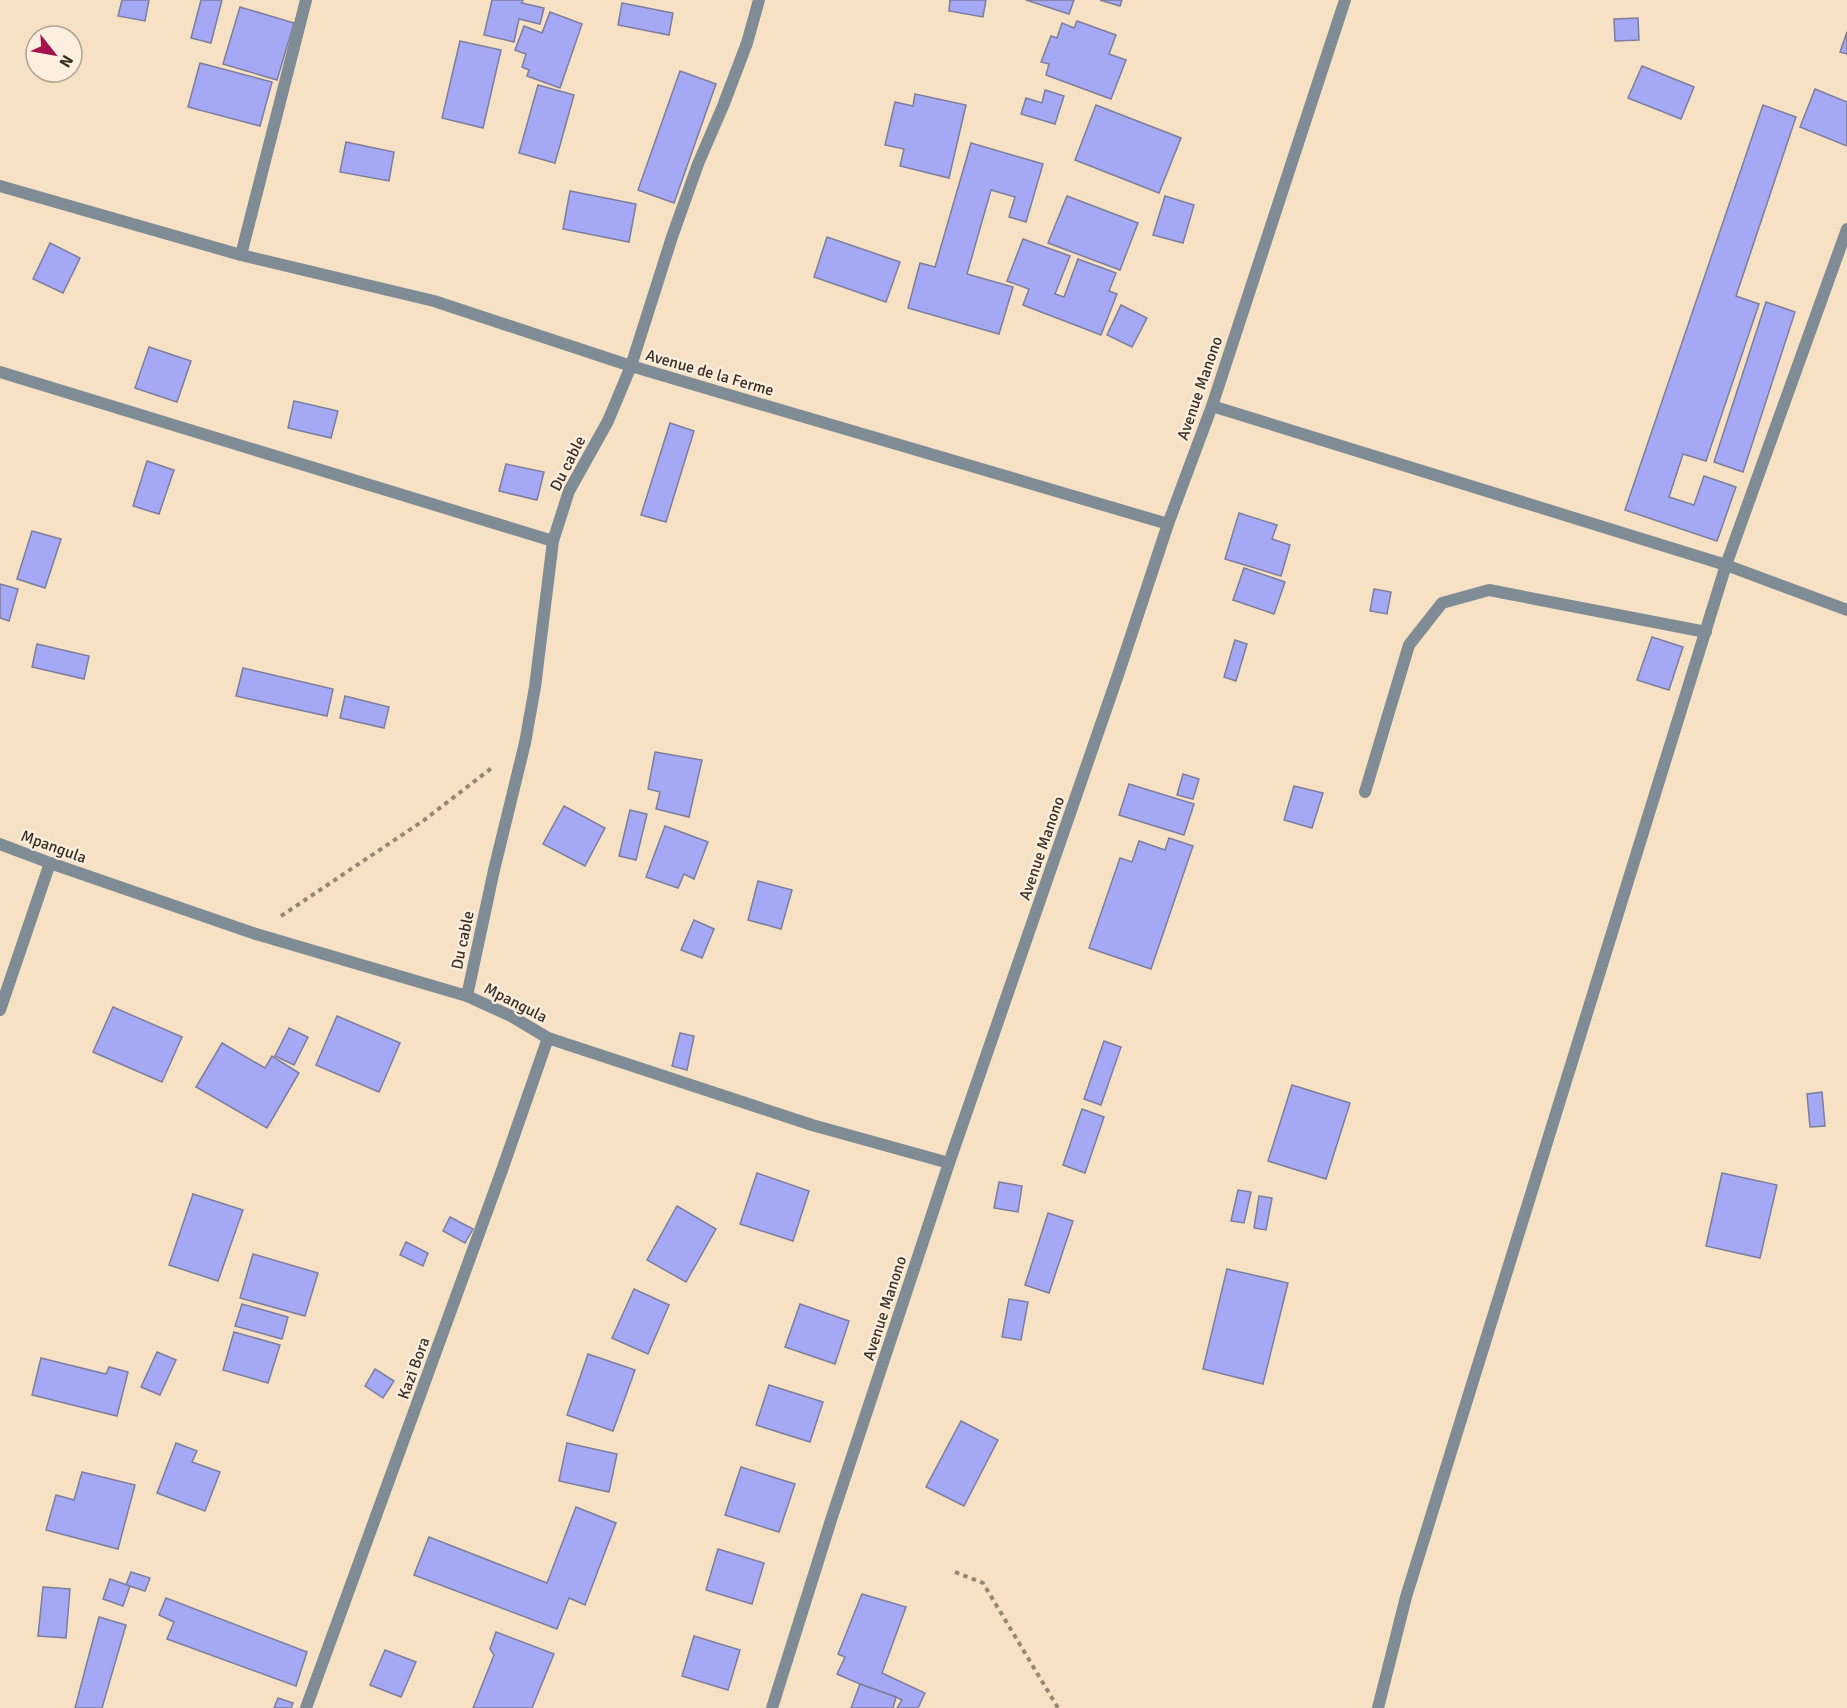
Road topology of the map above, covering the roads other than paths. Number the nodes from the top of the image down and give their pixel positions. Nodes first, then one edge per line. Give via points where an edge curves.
1 (306, 0) edge
2 (759, 0) edge
3 (1345, 0) edge
4 (0, 186) edge
5 (1847, 229) edge
6 (241, 255) junction
7 (631, 366) junction
8 (0, 372) edge
9 (1212, 406) junction
10 (1168, 524) junction
11 (553, 541) junction
12 (1726, 565) junction
13 (1847, 610) edge
14 (1706, 632) junction
15 (1365, 792) dead end
16 (0, 844) edge
17 (50, 863) junction
18 (467, 996) junction
19 (0, 1010) edge
20 (548, 1038) junction
21 (949, 1163) junction
22 (306, 1708) edge
23 (772, 1708) edge
24 (1378, 1708) edge

1 - 6 street
2 - 7 street, Du cable via 743,53 672,237
3 - 9 street, Avenue Manono
4 - 6 street, Avenue de la Ferme
5 - 12 street
6 - 7 street, Avenue de la Ferme via 434,302
7 - 10 street, Avenue de la Ferme
7 - 11 street, Du cable via 608,421 569,491
8 - 11 street
9 - 10 street, Avenue Manono
9 - 12 street
10 - 21 street, Avenue Manono
11 - 18 street, Du cable via 525,743
12 - 13 street
12 - 14 street
14 - 15 street via 1489,590 1442,603 1409,645
14 - 24 street via 1406,1597
16 - 17 street, Mpangula
17 - 18 street, Mpangula via 256,934
17 - 19 street
18 - 20 street, Mpangula
20 - 21 street, Mpangula via 812,1125
20 - 22 street, Kazi Bora
21 - 23 street, Avenue Manono

